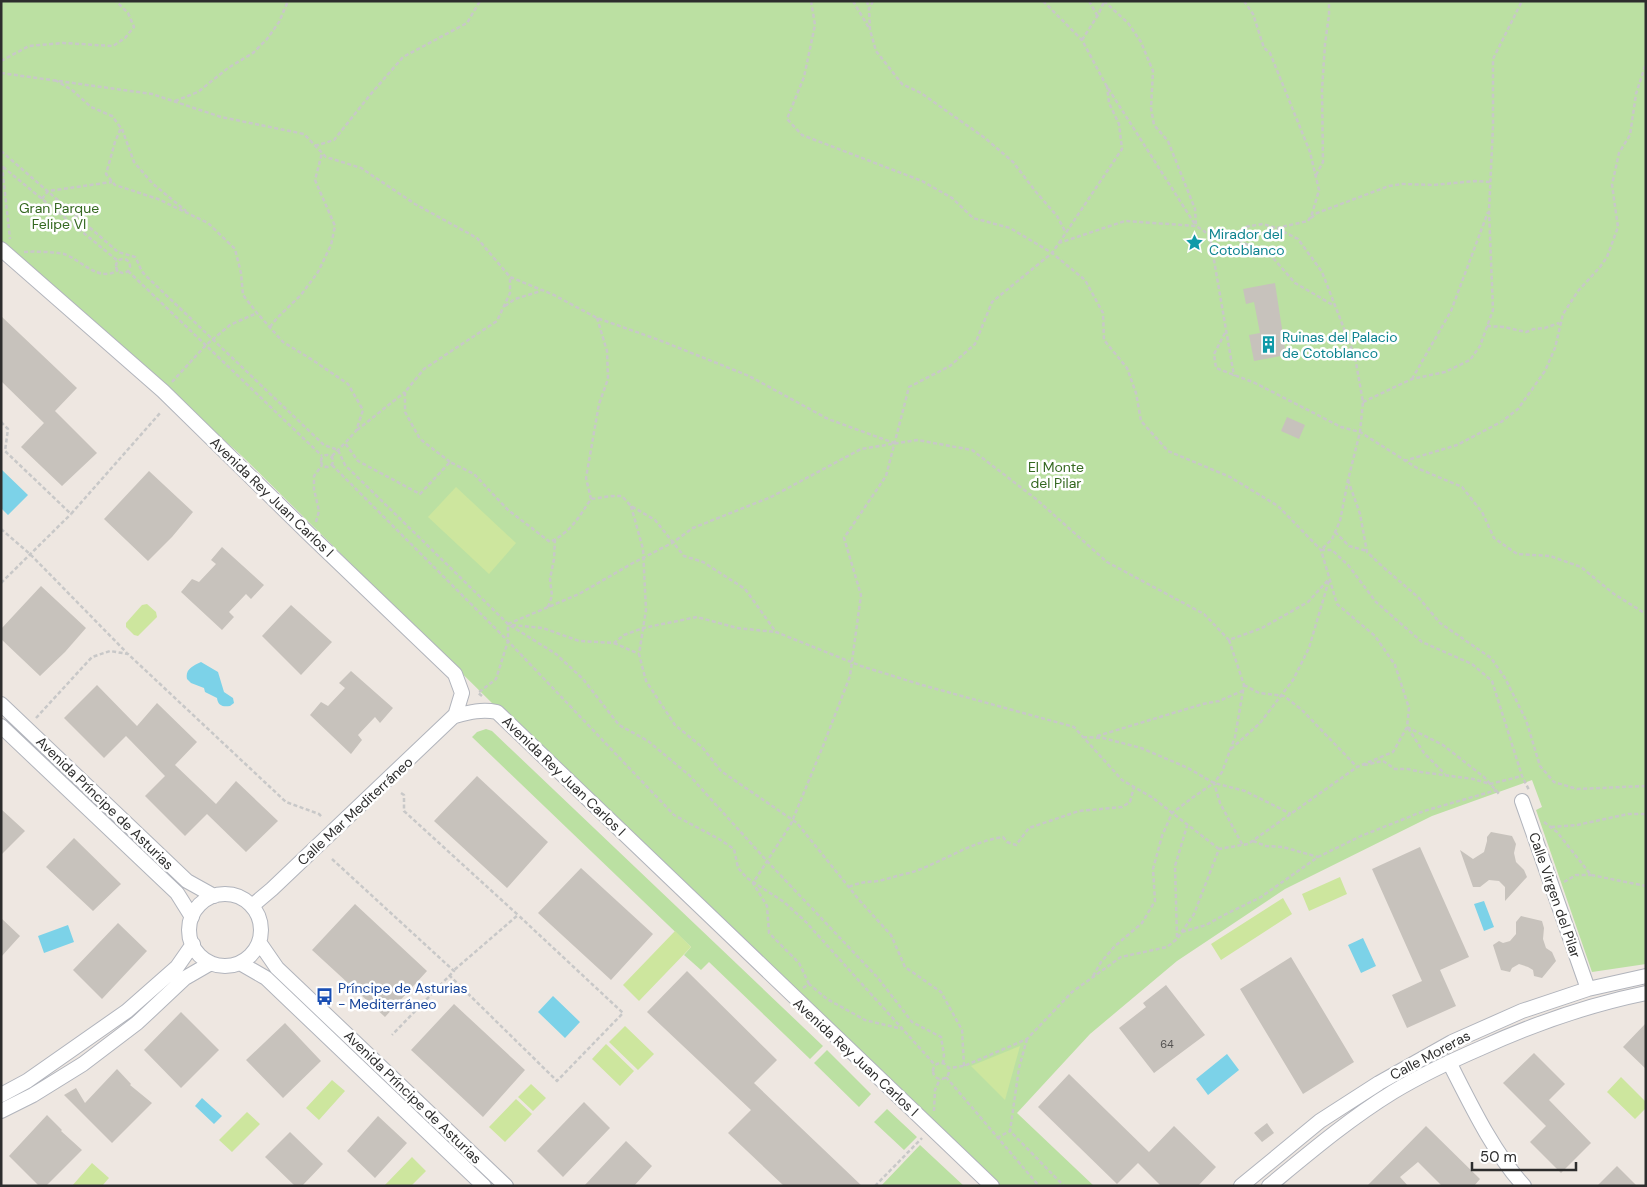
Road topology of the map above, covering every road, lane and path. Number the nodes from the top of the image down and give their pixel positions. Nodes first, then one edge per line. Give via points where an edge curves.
1 (116, 1) edge
2 (288, 1) edge
3 (480, 1) edge
4 (593, 1) edge
5 (632, 1) edge
6 (810, 1) edge
7 (853, 1) edge
8 (867, 1) edge
9 (873, 1) edge
10 (1043, 1) edge
11 (1088, 1) edge
12 (1244, 1) edge
13 (1329, 1) edge
14 (1522, 1) edge
15 (1104, 2) edge
16 (869, 9) junction
17 (1098, 15) junction
18 (870, 30) junction
19 (1082, 40) junction
20 (1, 61) edge
21 (1646, 63) edge
22 (1, 73) edge
23 (55, 80) junction
24 (1106, 85) junction
25 (175, 101) junction
26 (121, 128) junction
27 (315, 146) junction
28 (1, 151) edge
29 (322, 153) junction
30 (2, 166) edge
31 (1316, 176) junction
32 (112, 182) junction
33 (1490, 182) junction
34 (48, 191) junction
35 (42, 199) junction
36 (1488, 211) junction
37 (190, 215) junction
38 (1308, 221) junction
39 (1196, 226) junction
40 (1276, 228) junction
41 (1066, 233) junction
42 (1233, 236) junction
43 (1210, 239) junction
44 (1059, 243) junction
45 (1, 249) edge
46 (1052, 253) junction
47 (135, 257) junction
48 (12, 259) junction
49 (118, 261) junction
50 (128, 262) junction
51 (118, 270) junction
52 (128, 271) junction
53 (510, 277) junction
54 (542, 290) junction
55 (1334, 306) junction
56 (503, 308) junction
57 (257, 312) junction
58 (597, 318) junction
59 (1560, 322) junction
60 (1487, 326) junction
61 (270, 327) junction
62 (1225, 332) junction
63 (213, 339) junction
64 (206, 345) junction
65 (1234, 376) junction
66 (1412, 379) junction
67 (163, 391) junction
68 (405, 392) junction
69 (1362, 402) junction
70 (162, 412) dead end
71 (1, 422) edge
72 (356, 431) junction
73 (1360, 432) junction
74 (345, 443) junction
75 (894, 443) junction
76 (338, 450) junction
77 (322, 456) junction
78 (332, 456) junction
79 (1404, 461) junction
80 (450, 462) junction
81 (332, 465) junction
82 (322, 466) junction
83 (1348, 480) junction
84 (592, 499) junction
85 (631, 506) junction
86 (71, 514) junction
87 (1, 528) edge
88 (1335, 532) junction
89 (310, 535) junction
90 (555, 539) junction
91 (672, 543) junction
92 (1321, 550) junction
93 (1367, 552) junction
94 (30, 554) junction
95 (644, 557) junction
96 (1329, 579) junction
97 (1, 583) edge
98 (548, 607) junction
99 (1646, 614) edge
100 (508, 624) junction
101 (643, 628) junction
102 (776, 632) junction
103 (1229, 640) junction
104 (508, 641) junction
105 (614, 643) junction
106 (128, 654) junction
107 (639, 654) junction
108 (852, 662) junction
109 (1244, 685) junction
110 (1242, 691) junction
111 (481, 696) dead end
112 (1281, 696) junction
113 (1, 704) edge
114 (455, 715) junction
115 (38, 716) dead end
116 (1, 726) edge
117 (1407, 727) junction
118 (1083, 737) junction
119 (1093, 737) junction
120 (1231, 749) junction
121 (1357, 767) junction
122 (1446, 775) junction
123 (1522, 776) junction
124 (1214, 783) junction
125 (1490, 784) junction
126 (1134, 786) junction
127 (1646, 786) edge
128 (1497, 790) junction
129 (401, 793) dead end
130 (1500, 795) dead end
131 (1526, 797) joint
132 (1172, 813) junction
133 (1291, 814) junction
134 (1646, 814) edge
135 (322, 818) dead end
136 (1541, 819) dead end
137 (792, 820) junction
138 (1187, 826) junction
139 (1551, 827) junction
140 (1253, 840) junction
141 (1242, 845) junction
142 (1220, 849) junction
143 (1318, 857) junction
144 (332, 859) dead end
145 (767, 861) junction
146 (1591, 875) junction
147 (753, 883) junction
148 (1560, 884) dead end
149 (1646, 886) edge
150 (849, 887) junction
151 (214, 896) junction
152 (252, 906) junction
153 (518, 915) junction
154 (192, 917) junction
155 (1181, 933) junction
156 (1177, 939) junction
157 (259, 942) junction
158 (193, 944) junction
159 (211, 963) junction
160 (240, 963) junction
161 (453, 971) junction
162 (449, 975) junction
163 (1646, 976) edge
164 (1091, 978) junction
165 (809, 984) junction
166 (1588, 988) junction
167 (798, 991) dead end
168 (1646, 993) edge
169 (903, 1030) junction
170 (392, 1035) dead end
171 (1028, 1039) junction
172 (1449, 1062) junction
173 (943, 1063) junction
174 (936, 1065) junction
175 (964, 1066) junction
176 (948, 1068) junction
177 (946, 1077) junction
178 (940, 1079) junction
179 (1, 1094) edge
180 (1, 1111) edge
181 (935, 1114) dead end
182 (1010, 1131) junction
183 (922, 1138) dead end
184 (998, 1138) junction
185 (484, 1186) edge
186 (506, 1186) edge
187 (875, 1186) edge
188 (992, 1186) edge
189 (1039, 1186) edge
190 (1064, 1186) edge
191 (1241, 1186) edge
192 (1269, 1186) edge
193 (1524, 1186) edge

1 - 20 path via 128,13 134,27 113,46 63,43 29,46
2 - 25 path via 279,22 253,52 198,92
3 - 27 path via 467,23 403,57 334,140
4 - 5 path
6 - 46 path via 815,25 804,77 788,119 802,136 922,181 952,198 973,218 1010,228
7 - 18 path
8 - 16 path
9 - 16 path
10 - 19 path
11 - 17 path
12 - 31 path via 1253,14 1264,48 1270,53 1310,152
13 - 31 path via 1322,90 1323,162
14 - 33 path via 1494,59
15 - 17 path
15 - 39 path via 1128,23 1141,42 1152,71 1154,125 1168,141 1195,209
16 - 18 path
17 - 19 path
18 - 41 path via 876,51 902,84 921,93 1013,162 1057,216
19 - 24 path
21 - 59 path via 1636,94 1630,135 1619,153 1612,185 1618,227 1607,257 1578,291
22 - 23 path
23 - 25 path via 152,94
23 - 26 path via 91,107 112,116
24 - 39 path
24 - 41 path via 1109,103 1119,124 1122,149
25 - 27 path via 221,117 304,134
26 - 32 path via 106,174
26 - 37 path via 134,162 152,183
27 - 29 path
28 - 34 path
29 - 53 path via 361,168 477,238
29 - 61 path via 315,180 335,226 331,245 318,272 301,295
30 - 35 path
30 - 48 path
31 - 38 path via 1318,190
32 - 34 path
32 - 37 path
33 - 36 path
33 - 38 path via 1389,186 1317,213
34 - 35 path
34 - 47 path via 118,252
35 - 49 path
36 - 60 path via 1493,310
36 - 66 path via 1450,311
37 - 57 path via 208,223 235,250 243,295
38 - 40 path
39 - 43 path
39 - 44 path via 1125,221
40 - 42 path via 1263,224 1245,227
40 - 55 path via 1298,238 1322,272
41 - 44 path
42 - 43 path
42 - 55 path via 1273,258 1295,283
43 - 62 path
44 - 46 path
45 - 48 street, Avenida Rey Juan Carlos I
46 - 75 path via 992,302 975,344 950,366 909,388
46 - 92 path via 1085,280 1103,313 1104,340 1127,368 1141,421 1168,451 1230,477 1278,506
47 - 50 path
47 - 63 path via 141,271
48 - 51 path via 26,252 64,254 102,275
48 - 67 street, Avenida Rey Juan Carlos I
49 - 50 path
49 - 51 path
50 - 52 path
51 - 52 path
52 - 64 path
53 - 54 path
53 - 56 path via 510,293
54 - 56 path via 515,299
54 - 58 path
55 - 69 path via 1355,357
56 - 68 path via 496,321 424,369
57 - 61 path
57 - 63 path via 230,325
58 - 75 path via 749,376 828,420
58 - 84 path via 607,351 608,379 599,404 586,478
59 - 60 path via 1526,332
59 - 79 path via 1555,348 1544,371 1518,409 1502,422 1457,445
60 - 66 path via 1480,346 1470,360 1445,372
61 - 72 path via 283,342 348,384 363,410
62 - 65 path
62 - 65 path via 1214,354 1216,368
63 - 64 path
63 - 76 path via 324,445
64 - 67 path
64 - 77 path
65 - 73 path via 1256,383 1341,426
66 - 69 path
67 - 89 street, Avenida Rey Juan Carlos I
68 - 72 path
68 - 80 path via 405,412 420,439
69 - 73 path
70 - 86 path
71 - 86 path via 8,429 5,451
72 - 74 path
73 - 79 path
73 - 83 path
74 - 76 path
74 - 80 path via 358,461 420,494
75 - 91 path via 860,449 771,497 693,528
75 - 103 path via 917,440 972,450 1036,499 1107,562 1204,614
75 - 108 path via 886,476 844,538 861,595
76 - 78 path
76 - 100 path via 345,465
77 - 78 path
77 - 82 path
78 - 81 path
79 - 99 path via 1462,488 1482,512 1494,538 1517,554 1550,556 1581,567 1614,594
80 - 90 path via 474,474 508,510 550,542
81 - 82 path
81 - 104 path
82 - 89 path via 314,476 319,511
83 - 88 path
83 - 93 path via 1360,514
84 - 85 path via 622,496
84 - 90 path via 572,526
85 - 91 path via 655,520
85 - 95 path
86 - 94 path
87 - 94 path
88 - 92 path via 1332,540
88 - 93 path via 1349,546
89 - 114 street, Avenida Rey Juan Carlos I via 455,674 462,693
90 - 98 path via 550,578 552,596
91 - 95 path
91 - 102 path via 684,556 703,562 745,588
92 - 96 path
92 - 123 path via 1332,550 1348,565 1376,602 1422,642 1472,664 1492,681
93 - 127 path via 1419,598 1440,623 1491,658 1526,720 1540,766 1554,782 1577,790
94 - 97 path
94 - 106 path
95 - 98 path via 579,594
95 - 101 path via 646,610
96 - 103 path via 1308,602 1262,628
96 - 112 path via 1309,648
96 - 117 path via 1337,604 1375,636 1395,666 1409,708
98 - 100 path
100 - 104 path
100 - 105 path via 543,628 579,641
100 - 145 path via 556,654 583,679 619,725 648,742 689,775
101 - 102 path via 697,617 737,628
101 - 105 path via 624,635
101 - 107 path
102 - 108 path
103 - 109 path
104 - 111 path via 496,679 478,693
104 - 147 path via 674,815 734,848 738,868
105 - 107 path
106 - 115 path via 110,651 92,657
106 - 135 path via 286,802
107 - 137 path via 646,681 675,725 702,747 721,771
108 - 118 path via 1074,727
108 - 137 path via 850,676 827,737
109 - 110 path
109 - 112 path
110 - 119 path via 1219,701
110 - 120 path
112 - 120 path via 1260,723
112 - 121 path via 1302,710
113 - 151 street, Avenida Príncipe de Asturias via 187,881
114 - 152 street, Calle Mar Mediterráneo
114 - 188 street, Avenida Rey Juan Carlos I via 476,710 497,712
116 - 154 street, Avenida Príncipe de Asturias via 178,893
117 - 121 path via 1393,752
117 - 122 path via 1424,753
117 - 125 path via 1443,745
118 - 119 path
118 - 126 path via 1122,780
119 - 124 path via 1141,748
120 - 124 path
121 - 122 path via 1383,761 1395,769 1408,768
121 - 133 path
122 - 125 path
123 - 125 path
123 - 131 path
124 - 132 path
124 - 133 path via 1245,791
124 - 141 path
125 - 128 path
126 - 132 path
126 - 150 path via 1130,802 1122,807 1079,811 1029,828 1016,845 1003,837 997,838 910,872
128 - 130 path
128 - 143 path via 1407,817
129 - 153 path via 404,795 404,811
131 - 166 street, Calle Virgen del Pilar
132 - 138 path
132 - 164 path via 1154,869 1155,901 1142,923 1115,946
133 - 140 path
134 - 139 path
136 - 139 path
137 - 145 path
137 - 150 path
138 - 142 path
138 - 156 path via 1175,866
139 - 146 path
140 - 141 path
140 - 143 path via 1266,846
141 - 142 path
142 - 155 path via 1194,914
143 - 155 path via 1261,897 1206,925
144 - 161 path
145 - 147 path
145 - 173 path via 878,978 912,1022 941,1037
146 - 148 path via 1576,876
146 - 149 path
147 - 165 path via 767,906 769,933 799,963
147 - 169 path via 784,902 806,922
150 - 175 path via 891,935 905,966 941,992 962,1030
151 - 152 street via 234,896
151 - 154 street via 204,901
152 - 157 street via 260,923
153 - 161 path
153 - 162 path via 622,1014 557,1081
154 - 158 street via 190,936
155 - 156 path
156 - 164 path via 1167,947 1121,957
157 - 160 street via 252,955
157 - 186 street, Avenida Príncipe de Asturias via 276,968
158 - 159 street via 197,952
158 - 179 street via 176,967 127,1011 27,1081
159 - 160 street via 225,966
159 - 180 street via 185,978 137,1023 83,1064 33,1096
160 - 185 street, Avenida Príncipe de Asturias via 266,978
161 - 162 path
162 - 170 path
163 - 166 street, Calle Moreras
164 - 171 path via 1072,992
165 - 167 path
165 - 169 path via 826,999 865,1020
166 - 191 street, Calle Moreras via 1522,1011 1419,1059 1320,1121
168 - 172 street, Calle Moreras via 1609,1000 1537,1024
169 - 174 path
171 - 175 path
171 - 182 path via 1018,1068
172 - 192 street, Calle Moreras via 1393,1092 1333,1134
172 - 193 street via 1492,1142
173 - 174 path
173 - 176 path
174 - 178 path via 933,1072
175 - 176 path
176 - 177 path
177 - 178 path
177 - 184 path
178 - 181 path via 935,1090
182 - 184 path
182 - 190 path
183 - 187 path
184 - 189 path

